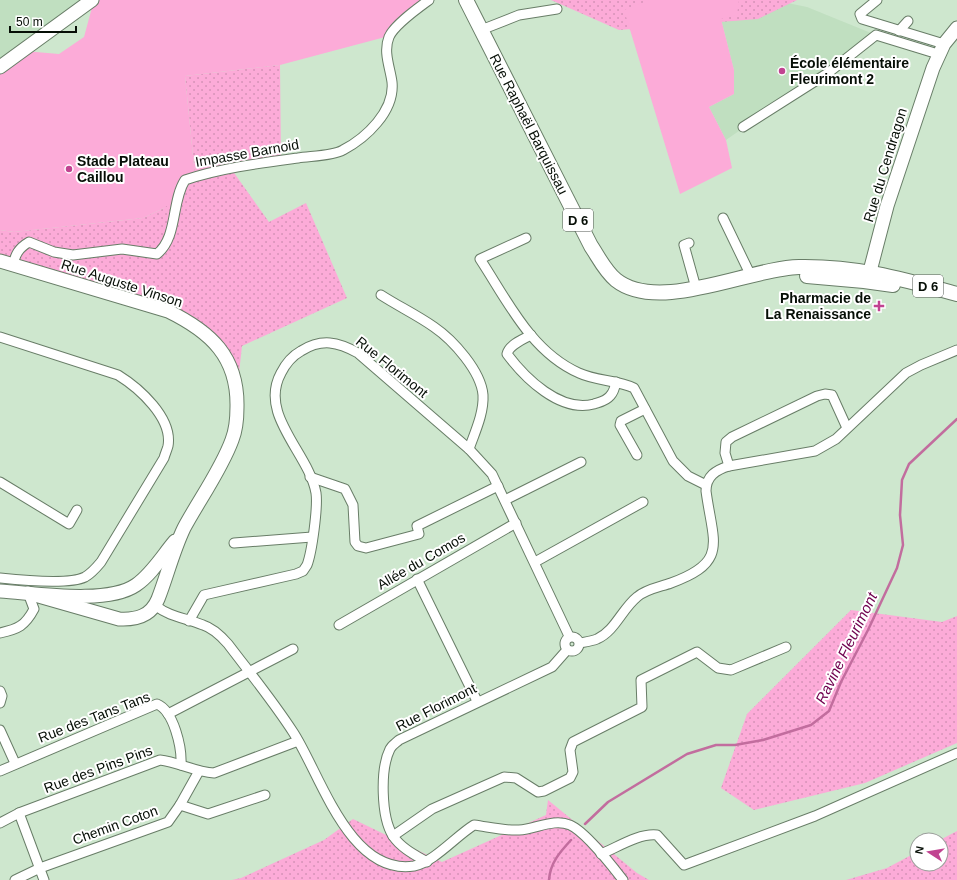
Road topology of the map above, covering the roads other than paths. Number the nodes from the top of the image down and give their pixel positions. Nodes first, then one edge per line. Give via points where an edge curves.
1 (92, 0) edge
2 (429, 0) edge
3 (877, 0) edge
4 (469, 3) edge
5 (557, 9) dead end
6 (908, 21) dead end
7 (957, 28) edge
8 (482, 30) junction
9 (899, 31) junction
10 (941, 49) junction
11 (0, 67) edge
12 (743, 127) dead end
13 (723, 218) dead end
14 (526, 238) dead end
15 (689, 243) dead end
16 (0, 262) edge
17 (13, 266) junction
18 (870, 271) junction
19 (752, 276) junction
20 (696, 288) junction
21 (957, 294) edge
22 (381, 295) dead end
23 (531, 335) junction
24 (0, 337) edge
25 (957, 350) edge
26 (616, 382) junction
27 (645, 409) junction
28 (848, 428) junction
29 (468, 449) junction
30 (637, 455) dead end
31 (581, 462) dead end
32 (729, 466) junction
33 (310, 477) junction
34 (0, 482) edge
35 (706, 485) junction
36 (498, 486) junction
37 (505, 500) junction
38 (643, 502) dead end
39 (77, 510) dead end
40 (516, 523) junction
41 (183, 530) junction
42 (312, 537) junction
43 (234, 543) dead end
44 (535, 562) junction
45 (4, 579) edge
46 (142, 580) junction
47 (416, 580) junction
48 (0, 591) edge
49 (24, 592) junction
50 (117, 594) junction
51 (157, 602) junction
52 (102, 615) junction
53 (189, 621) junction
54 (339, 625) dead end
55 (0, 633) edge
56 (569, 636) junction
57 (580, 643) junction
58 (786, 647) dead end
59 (293, 649) dead end
60 (567, 650) junction
61 (251, 673) junction
62 (0, 691) edge
63 (477, 701) junction
64 (0, 703) edge
65 (168, 714) junction
66 (0, 730) edge
67 (298, 741) junction
68 (957, 754) edge
69 (16, 763) junction
70 (181, 765) junction
71 (0, 770) edge
72 (198, 771) junction
73 (265, 795) dead end
74 (180, 805) junction
75 (19, 813) junction
76 (0, 823) edge
77 (393, 836) junction
78 (601, 854) junction
79 (427, 862) junction
80 (40, 868) junction
81 (15, 880) edge
82 (44, 880) edge
83 (623, 880) edge

1 - 11 main road
2 - 17 street, Impasse Barnoid via 389,36 387,54 392,84 388,105 367,135 355,143 341,151 281,160 185,180 178,194 169,237 164,248 157,254 122,249 73,255 54,252 29,242 21,247
3 - 9 street via 860,14 860,17
4 - 8 main road, Rue Raphaël Barquissau / D 6
5 - 8 street via 519,15
6 - 9 street
7 - 10 main road, Rue du Cendragon
8 - 20 main road, Rue Raphaël Barquissau / D 6 via 546,160 606,271 617,281 644,291 679,291
9 - 10 street
10 - 12 street via 876,35 828,73
10 - 18 main road, Rue du Cendragon via 890,199
13 - 19 street
14 - 23 street via 480,259
15 - 20 street via 684,244
16 - 17 main road, Rue Auguste Vinson
17 - 41 main road, Rue Auguste Vinson via 168,311 192,322 205,333 228,361 237,391 237,416 232,440
18 - 19 main road via 864,276 798,272
18 - 21 main road, Rue Raphaël Barquissau / D 6
19 - 20 main road, Rue Raphaël Barquissau / D 6
19 - 21 main road, Rue Raphaël Barquissau / D 6 via 843,279
22 - 29 street via 435,327 468,361 476,373 482,390 482,406
23 - 26 street via 540,346 569,368
23 - 26 street via 512,346 507,354 527,377 554,396 574,404 588,406 608,399
24 - 45 street via 125,379 148,399 162,418 168,445 164,458 92,573 83,578 67,580
25 - 28 street via 906,373
26 - 27 street via 634,388
27 - 30 street via 621,421 620,425
27 - 35 street via 679,470
28 - 32 street via 830,443 815,450
28 - 32 street via 832,395 817,396 732,437 726,442 725,453
29 - 33 street, Rue Florimont via 358,354 346,346 333,342 319,344 293,355 276,381 274,395 277,410
29 - 36 street, Rue Florimont via 492,474
31 - 37 street
32 - 35 street via 712,474
33 - 36 street via 345,489 353,506 355,542 358,546 366,548 419,534 417,526
33 - 42 street, Rue Florimont via 316,494
34 - 39 street via 69,524
35 - 57 street via 714,550 707,564 690,576 641,594 631,602 611,628 598,638
36 - 37 street, Rue Florimont
37 - 40 street, Rue Florimont
38 - 44 street
40 - 44 street, Rue Florimont
40 - 47 street, Allée du Comos
41 - 46 main road, Rue Auguste Vinson
41 - 51 main road, Rue Auguste Vinson
42 - 43 street
42 - 53 street, Rue Florimont via 309,560 303,571 204,594
44 - 56 street, Rue Florimont
45 - 49 street
46 - 50 main road, Rue Auguste Vinson
46 - 51 main road via 155,589
47 - 54 street, Allée du Comos
47 - 63 street
48 - 49 main road, Rue Auguste Vinson
49 - 50 main road, Rue Auguste Vinson via 94,596
49 - 52 main road, Rue Auguste Vinson
49 - 55 street via 34,609 17,629
50 - 52 main road via 106,601
51 - 52 main road, Rue Auguste Vinson via 148,614 135,618
51 - 53 street via 172,616
53 - 61 street via 216,632
56 - 57 street via 578,639
56 - 60 street via 564,642
57 - 60 street via 576,650
58 - 77 street via 731,670 718,668 697,652 641,680 642,707 573,742 570,750 573,772 570,778 538,792 516,778 504,777 432,809
59 - 61 street
60 - 63 street, Rue Florimont via 552,667
61 - 65 street
61 - 67 street
62 - 64 street
63 - 77 street, Rue Florimont via 399,740 391,747 386,762 384,786 387,821
65 - 69 street, Rue des Tans Tans via 157,704
65 - 70 street, Rue des Tans Tans via 182,750
66 - 69 street
67 - 72 street, Rue des Pins Pins via 214,773
67 - 79 street via 339,820 364,849 390,863 413,866
68 - 78 street via 815,816 684,865 657,835 641,836
69 - 71 street, Rue des Tans Tans
70 - 72 street, Rue des Pins Pins
70 - 75 street, Rue des Pins Pins via 160,760
72 - 74 street, Chemin Coton
73 - 74 street via 208,814
74 - 80 street, Chemin Coton via 168,822
75 - 76 street, Rue des Pins Pins
75 - 80 street
77 - 79 street, Rue Florimont via 406,850
78 - 79 street via 570,825 550,824 520,830 474,825
78 - 83 street
80 - 81 street, Chemin Coton
80 - 82 street

